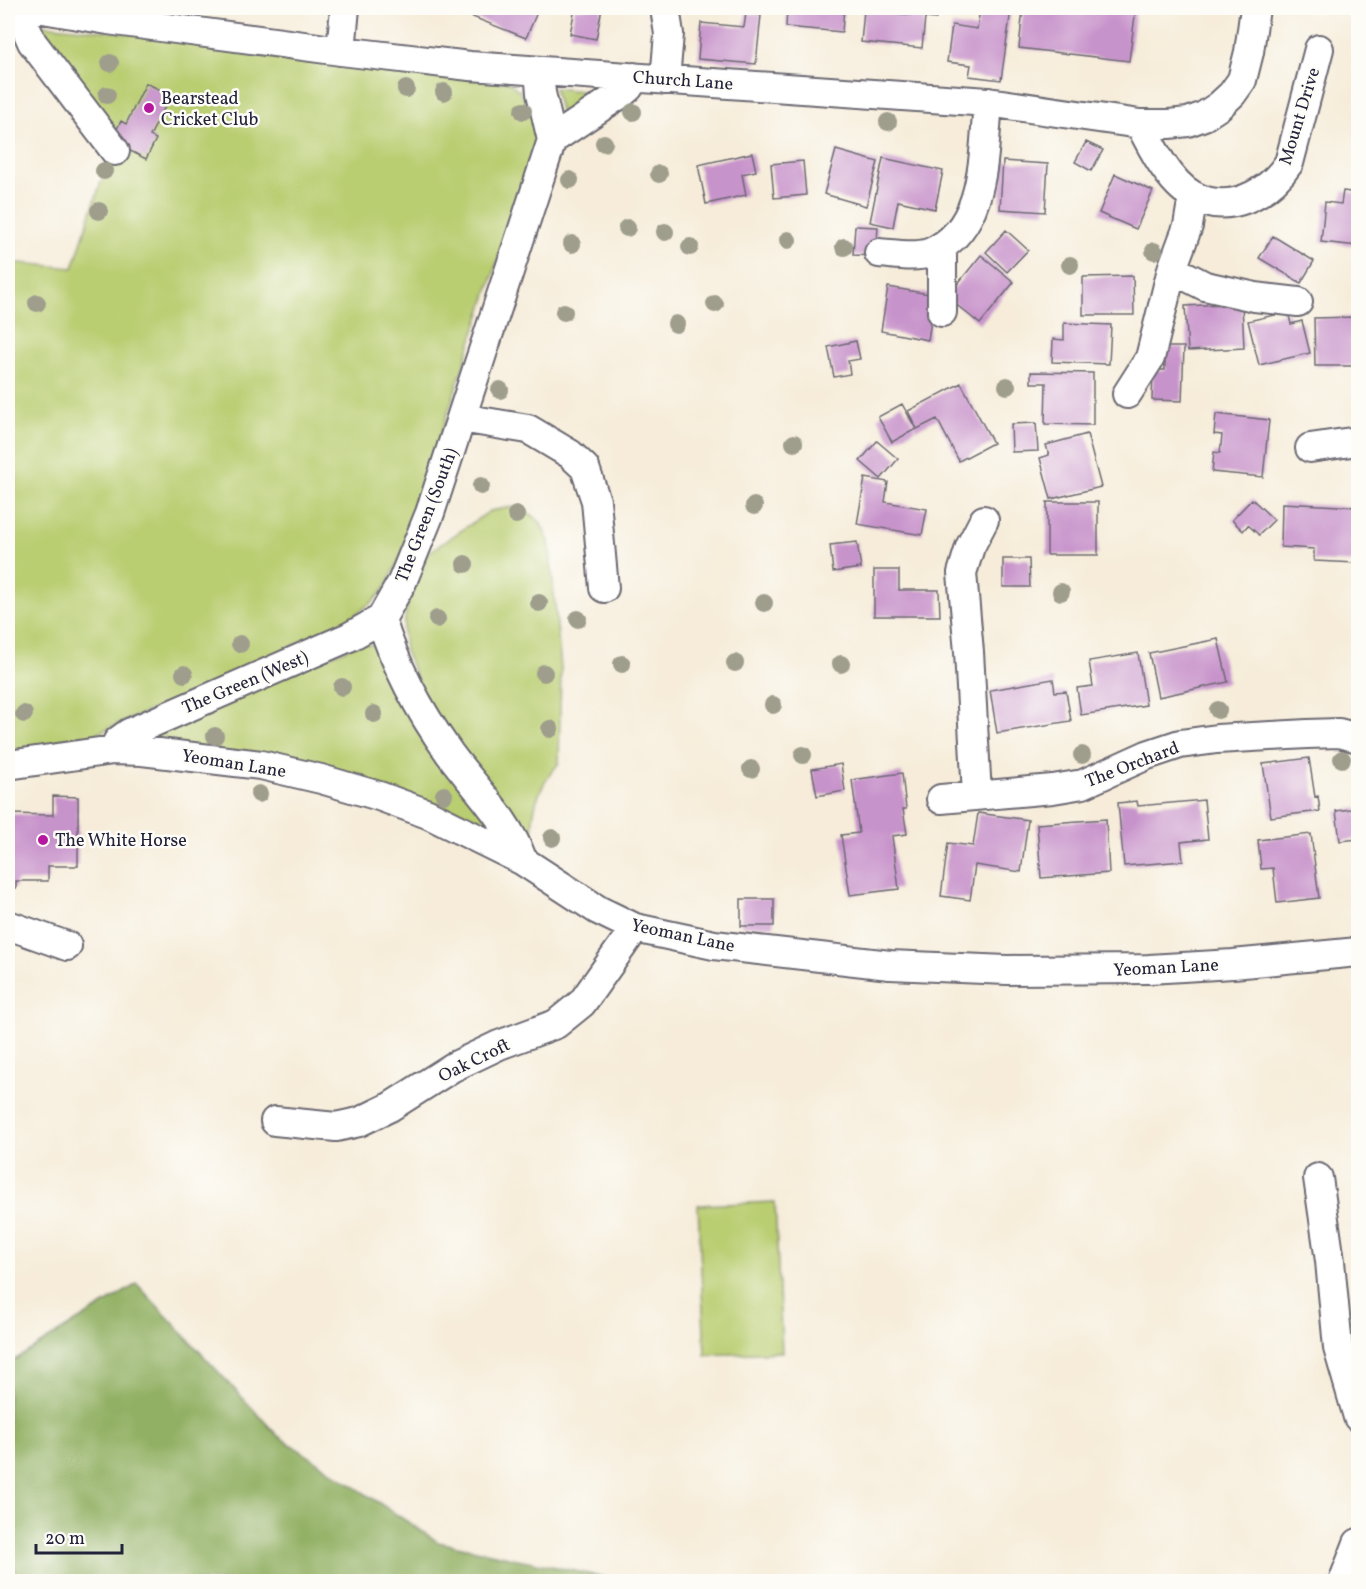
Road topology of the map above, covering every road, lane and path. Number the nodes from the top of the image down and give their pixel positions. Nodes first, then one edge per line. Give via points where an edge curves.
1 (17, 8) edge
2 (37, 8) edge
3 (345, 8) edge
4 (665, 8) edge
5 (1255, 8) edge
6 (110, 14) edge
7 (1319, 49) dead end
8 (341, 51) junction
9 (539, 71) junction
10 (634, 77) junction
11 (665, 80) junction
12 (988, 102) junction
13 (1140, 124) junction
14 (552, 140) junction
15 (114, 151) dead end
16 (1193, 196) junction
17 (942, 246) junction
18 (879, 253) dead end
19 (1172, 269) junction
20 (1298, 303) dead end
21 (942, 312) dead end
22 (1127, 394) dead end
23 (461, 418) junction
24 (1359, 441) edge
25 (1310, 448) dead end
26 (984, 520) dead end
27 (604, 588) dead end
28 (381, 619) junction
29 (1359, 738) edge
30 (113, 750) junction
31 (8, 765) edge
32 (977, 795) junction
33 (941, 799) dead end
34 (523, 861) junction
35 (8, 925) edge
36 (635, 928) junction
37 (67, 946) dead end
38 (1359, 952) edge
39 (275, 1121) dead end
40 (1318, 1178) dead end
41 (1359, 1417) edge
42 (1359, 1543) edge
43 (1343, 1581) edge

1 - 15 street via 32,42
2 - 6 street, Church Lane
3 - 8 street
4 - 11 street via 669,34
5 - 13 street, Church Lane via 1242,80 1232,94 1219,106 1188,122
6 - 8 street, Church Lane
7 - 16 street, Mount Drive via 1288,163 1280,176 1256,196 1243,200 1212,201
8 - 9 street, Church Lane
9 - 10 street, Church Lane
9 - 14 street
10 - 11 street, Church Lane
10 - 14 street via 622,93
11 - 12 street, Church Lane
12 - 13 street, Church Lane
12 - 17 street via 974,209 966,223
13 - 16 street via 1158,157
14 - 23 street, The Green (South)
16 - 19 street via 1188,226
17 - 18 street via 928,254
17 - 21 street
19 - 20 street via 1205,286
19 - 22 street via 1150,358
23 - 27 street via 528,429 570,454 585,468 596,501
23 - 28 street, The Green (South) via 416,550
24 - 25 street
26 - 32 street via 962,573
28 - 30 street, The Green (West) via 349,637 129,733
28 - 34 street via 397,666 421,711 508,827
29 - 32 street, The Orchard via 1328,733 1180,744 1083,784
30 - 31 street, Yeoman Lane
30 - 34 street, Yeoman Lane via 261,765 321,779 428,813
32 - 33 street, The Orchard
34 - 36 street, Yeoman Lane via 598,910
35 - 37 street
36 - 38 street, Yeoman Lane via 714,945 772,952 891,965 1007,970 1180,967
36 - 39 street, Oak Croft via 582,1003 556,1024 453,1067 359,1122 336,1127
40 - 41 street via 1338,1348
42 - 43 street

